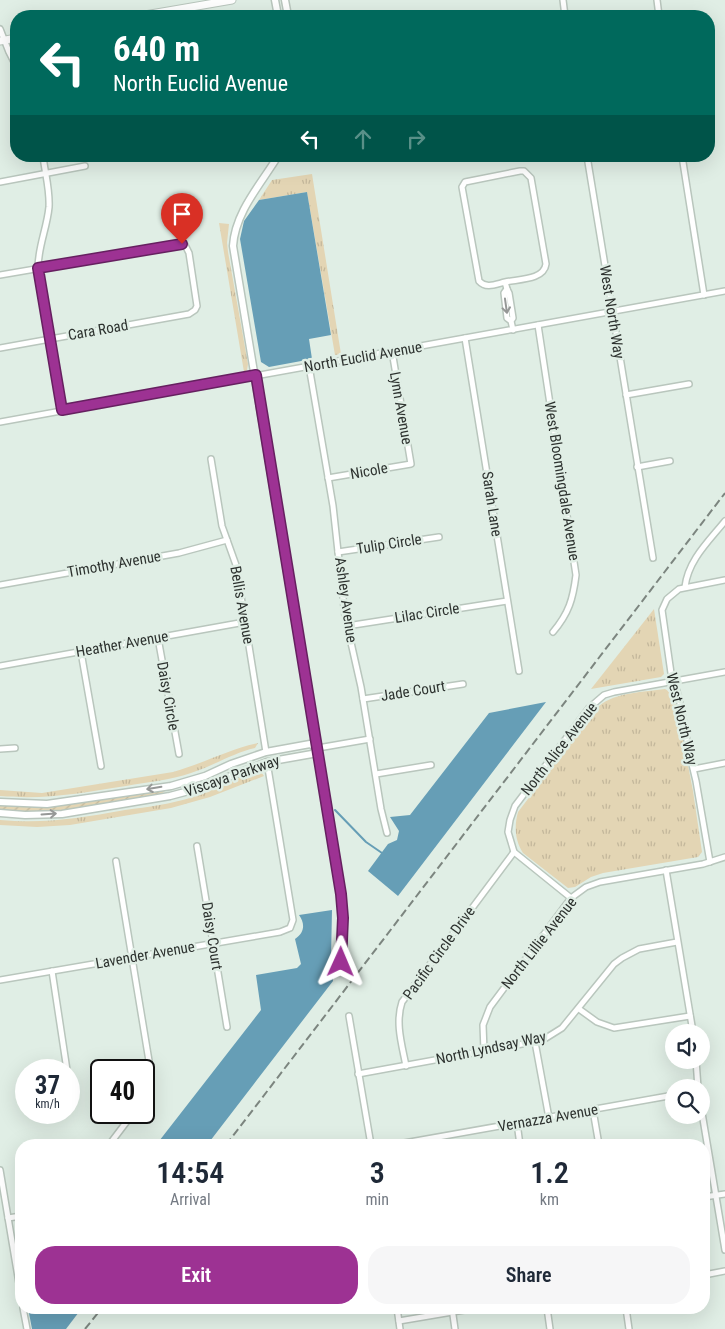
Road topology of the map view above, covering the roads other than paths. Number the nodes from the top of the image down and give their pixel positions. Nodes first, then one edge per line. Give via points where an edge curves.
1 (184, 0) edge
2 (232, 0) edge
3 (185, 8) junction
4 (174, 10) edge
5 (0, 29) edge
6 (2, 41) edge
7 (10, 55) edge
8 (44, 162) edge
9 (274, 162) edge
10 (589, 162) edge
11 (683, 162) edge
12 (85, 166) dead end
13 (45, 174) junction
14 (0, 182) edge
15 (38, 268) junction
16 (0, 275) edge
17 (505, 282) junction
18 (725, 291) edge
19 (704, 295) junction
20 (612, 312) junction
21 (538, 325) junction
22 (513, 330) junction
23 (465, 338) junction
24 (49, 340) junction
25 (0, 348) edge
26 (392, 351) junction
27 (310, 366) junction
28 (256, 375) junction
29 (689, 384) dead end
30 (626, 395) junction
31 (62, 410) junction
32 (0, 422) edge
33 (210, 459) dead end
34 (670, 461) dead end
35 (411, 464) joint
36 (637, 468) junction
37 (328, 478) junction
38 (725, 520) edge
39 (439, 537) dead end
40 (227, 540) junction
41 (338, 552) junction
42 (653, 558) dead end
43 (725, 580) edge
44 (0, 584) edge
45 (685, 587) junction
46 (507, 601) junction
47 (245, 622) junction
48 (347, 626) junction
49 (553, 632) dead end
50 (158, 638) junction
51 (80, 652) junction
52 (0, 666) edge
53 (519, 671) dead end
54 (725, 672) edge
55 (673, 681) junction
56 (463, 684) dead end
57 (363, 699) junction
58 (370, 739) junction
59 (15, 748) dead end
60 (318, 748) junction
61 (0, 749) edge
62 (266, 752) junction
63 (179, 754) dead end
64 (267, 762) junction
65 (725, 763) edge
66 (431, 765) dead end
67 (101, 766) dead end
68 (694, 769) junction
69 (376, 774) junction
70 (205, 776) junction
71 (170, 796) junction
72 (0, 802) edge
73 (0, 813) edge
74 (387, 833) dead end
75 (197, 846) dead end
76 (514, 852) junction
77 (725, 857) edge
78 (116, 861) dead end
79 (710, 862) junction
80 (666, 870) junction
81 (571, 898) junction
82 (677, 942) junction
83 (213, 943) junction
84 (132, 957) junction
85 (341, 962) dead end
86 (52, 972) junction
87 (0, 980) edge
88 (579, 1009) junction
89 (349, 1016) dead end
90 (690, 1016) junction
91 (692, 1024) edge
92 (227, 1027) dead end
93 (535, 1042) junction
94 (484, 1051) junction
95 (65, 1059) edge
96 (148, 1059) edge
97 (406, 1066) junction
98 (358, 1074) junction
99 (665, 1097) edge
100 (593, 1110) junction
101 (549, 1118) junction
102 (517, 1123) junction
103 (125, 1124) edge
104 (704, 1124) edge
105 (114, 1139) edge
106 (370, 1139) edge
107 (440, 1139) edge
108 (519, 1139) edge
109 (598, 1139) edge
110 (706, 1139) edge
111 (710, 1160) edge
112 (0, 1170) edge
113 (725, 1194) edge
114 (716, 1196) junction
115 (710, 1197) edge
116 (15, 1217) edge
117 (8, 1218) junction
118 (725, 1250) edge
119 (15, 1259) edge
120 (725, 1271) edge
121 (710, 1274) edge
122 (24, 1314) edge
123 (397, 1314) edge
124 (430, 1314) edge
125 (453, 1314) edge
126 (548, 1314) edge
127 (627, 1314) edge
128 (399, 1321) junction
129 (27, 1329) edge
130 (400, 1329) edge
131 (455, 1329) edge
132 (550, 1329) edge
133 (629, 1329) edge

1 - 3 street
2 - 3 main road
3 - 4 main road
5 - 6 street
6 - 7 street
8 - 13 street
9 - 28 street via 241,214 233,246
10 - 20 street, West North Way
11 - 19 street
12 - 13 street
13 - 14 street
13 - 15 street via 49,206
15 - 16 street
15 - 24 street
15 - 24 street, Cara Road via 185,245 197,300 195,310 189,314
17 - 17 street via 486,286 478,281 462,187 473,179 520,171 531,178 546,264 538,276
17 - 22 street
18 - 19 street, North Euclid Avenue
19 - 20 street, North Euclid Avenue
20 - 21 street, North Euclid Avenue
20 - 30 street, West North Way
21 - 22 street, North Euclid Avenue
21 - 49 street, West Bloomingdale Avenue via 576,575 570,607
22 - 23 street, North Euclid Avenue
23 - 26 street, North Euclid Avenue
23 - 46 street, Sarah Lane
24 - 25 street, Cara Road
24 - 31 street
26 - 27 street, North Euclid Avenue
26 - 35 street, Lynn Avenue
27 - 28 street, North Euclid Avenue
27 - 37 street, Ashley Avenue
28 - 31 street, North Euclid Avenue
28 - 60 street
29 - 30 street
30 - 36 street, West North Way
31 - 32 street, North Euclid Avenue
33 - 40 street, Bellis Avenue
34 - 36 street
35 - 37 street, Nicole
36 - 42 street, West North Way
37 - 41 street, Ashley Avenue
38 - 45 street via 692,563
39 - 41 street, Tulip Circle
40 - 44 street, Timothy Avenue via 179,553
40 - 47 street, Bellis Avenue via 236,565
41 - 48 street, Ashley Avenue
43 - 45 street
45 - 55 street, West North Way via 672,593 662,610
46 - 48 street, Lilac Circle
46 - 53 street, Sarah Lane
47 - 50 street, Heather Avenue
47 - 62 street, Bellis Avenue
48 - 57 street, Ashley Avenue
50 - 51 street, Heather Avenue
50 - 63 street, Daisy Circle
51 - 52 street, Heather Avenue
51 - 67 street
54 - 55 street, North Alice Avenue
55 - 68 street, West North Way
55 - 76 street, North Alice Avenue via 604,695 588,708 515,806 508,832
56 - 57 street, Jade Court
57 - 58 street, Ashley Avenue
58 - 60 street
58 - 69 street, Ashley Avenue
59 - 61 street
60 - 62 street, Viscaya Parkway via 310,744
60 - 64 street, Viscaya Parkway via 312,754
60 - 85 street via 343,906
62 - 70 street, Viscaya Parkway
64 - 71 street, Viscaya Parkway
64 - 83 street, Lavender Avenue via 293,920 290,928 280,932
65 - 68 street
66 - 69 street
68 - 79 street, West North Way
69 - 74 street, Ashley Avenue
70 - 71 street via 200,781 173,789
70 -> 72 street, Viscaya Parkway via 171,786 68,802
73 -> 71 street, Viscaya Parkway via 62,814
75 - 83 street, Daisy Court
76 - 81 street
76 - 97 street, Pacific Circle Drive via 402,1002 399,1022
77 - 79 street, North Lillie Avenue
78 - 84 street
79 - 80 street, North Lillie Avenue
80 - 81 street, North Lillie Avenue via 600,882
80 - 82 street
81 - 94 street, North Lillie Avenue via 490,1007 483,1025
82 - 88 street, North Lyndsay Way via 639,949 622,958
82 - 90 street
83 - 84 street, Lavender Avenue
83 - 92 street, Daisy Court
84 - 86 street, Lavender Avenue
84 - 96 street
86 - 87 street, Lavender Avenue
86 - 95 street
88 - 90 street via 597,1022 614,1028
88 - 93 street, North Lyndsay Way via 556,1034
89 - 98 street
90 - 91 street
93 - 94 street, North Lyndsay Way
93 - 101 street
94 - 97 street, North Lyndsay Way
97 - 98 street, North Lyndsay Way
98 - 106 street
99 - 100 street, Vernazza Avenue
100 - 101 street, Vernazza Avenue
100 - 109 street
101 - 102 street, Vernazza Avenue
102 - 107 street, Vernazza Avenue
102 - 108 street
103 - 105 street
104 - 110 street
111 - 114 street
112 - 117 street
113 - 114 street
114 - 115 street
114 - 118 street
116 - 117 street
117 - 119 street
120 - 121 street
122 - 129 street
123 - 128 street
124 - 128 street
125 - 131 street
126 - 132 street
127 - 133 street
128 - 130 street

